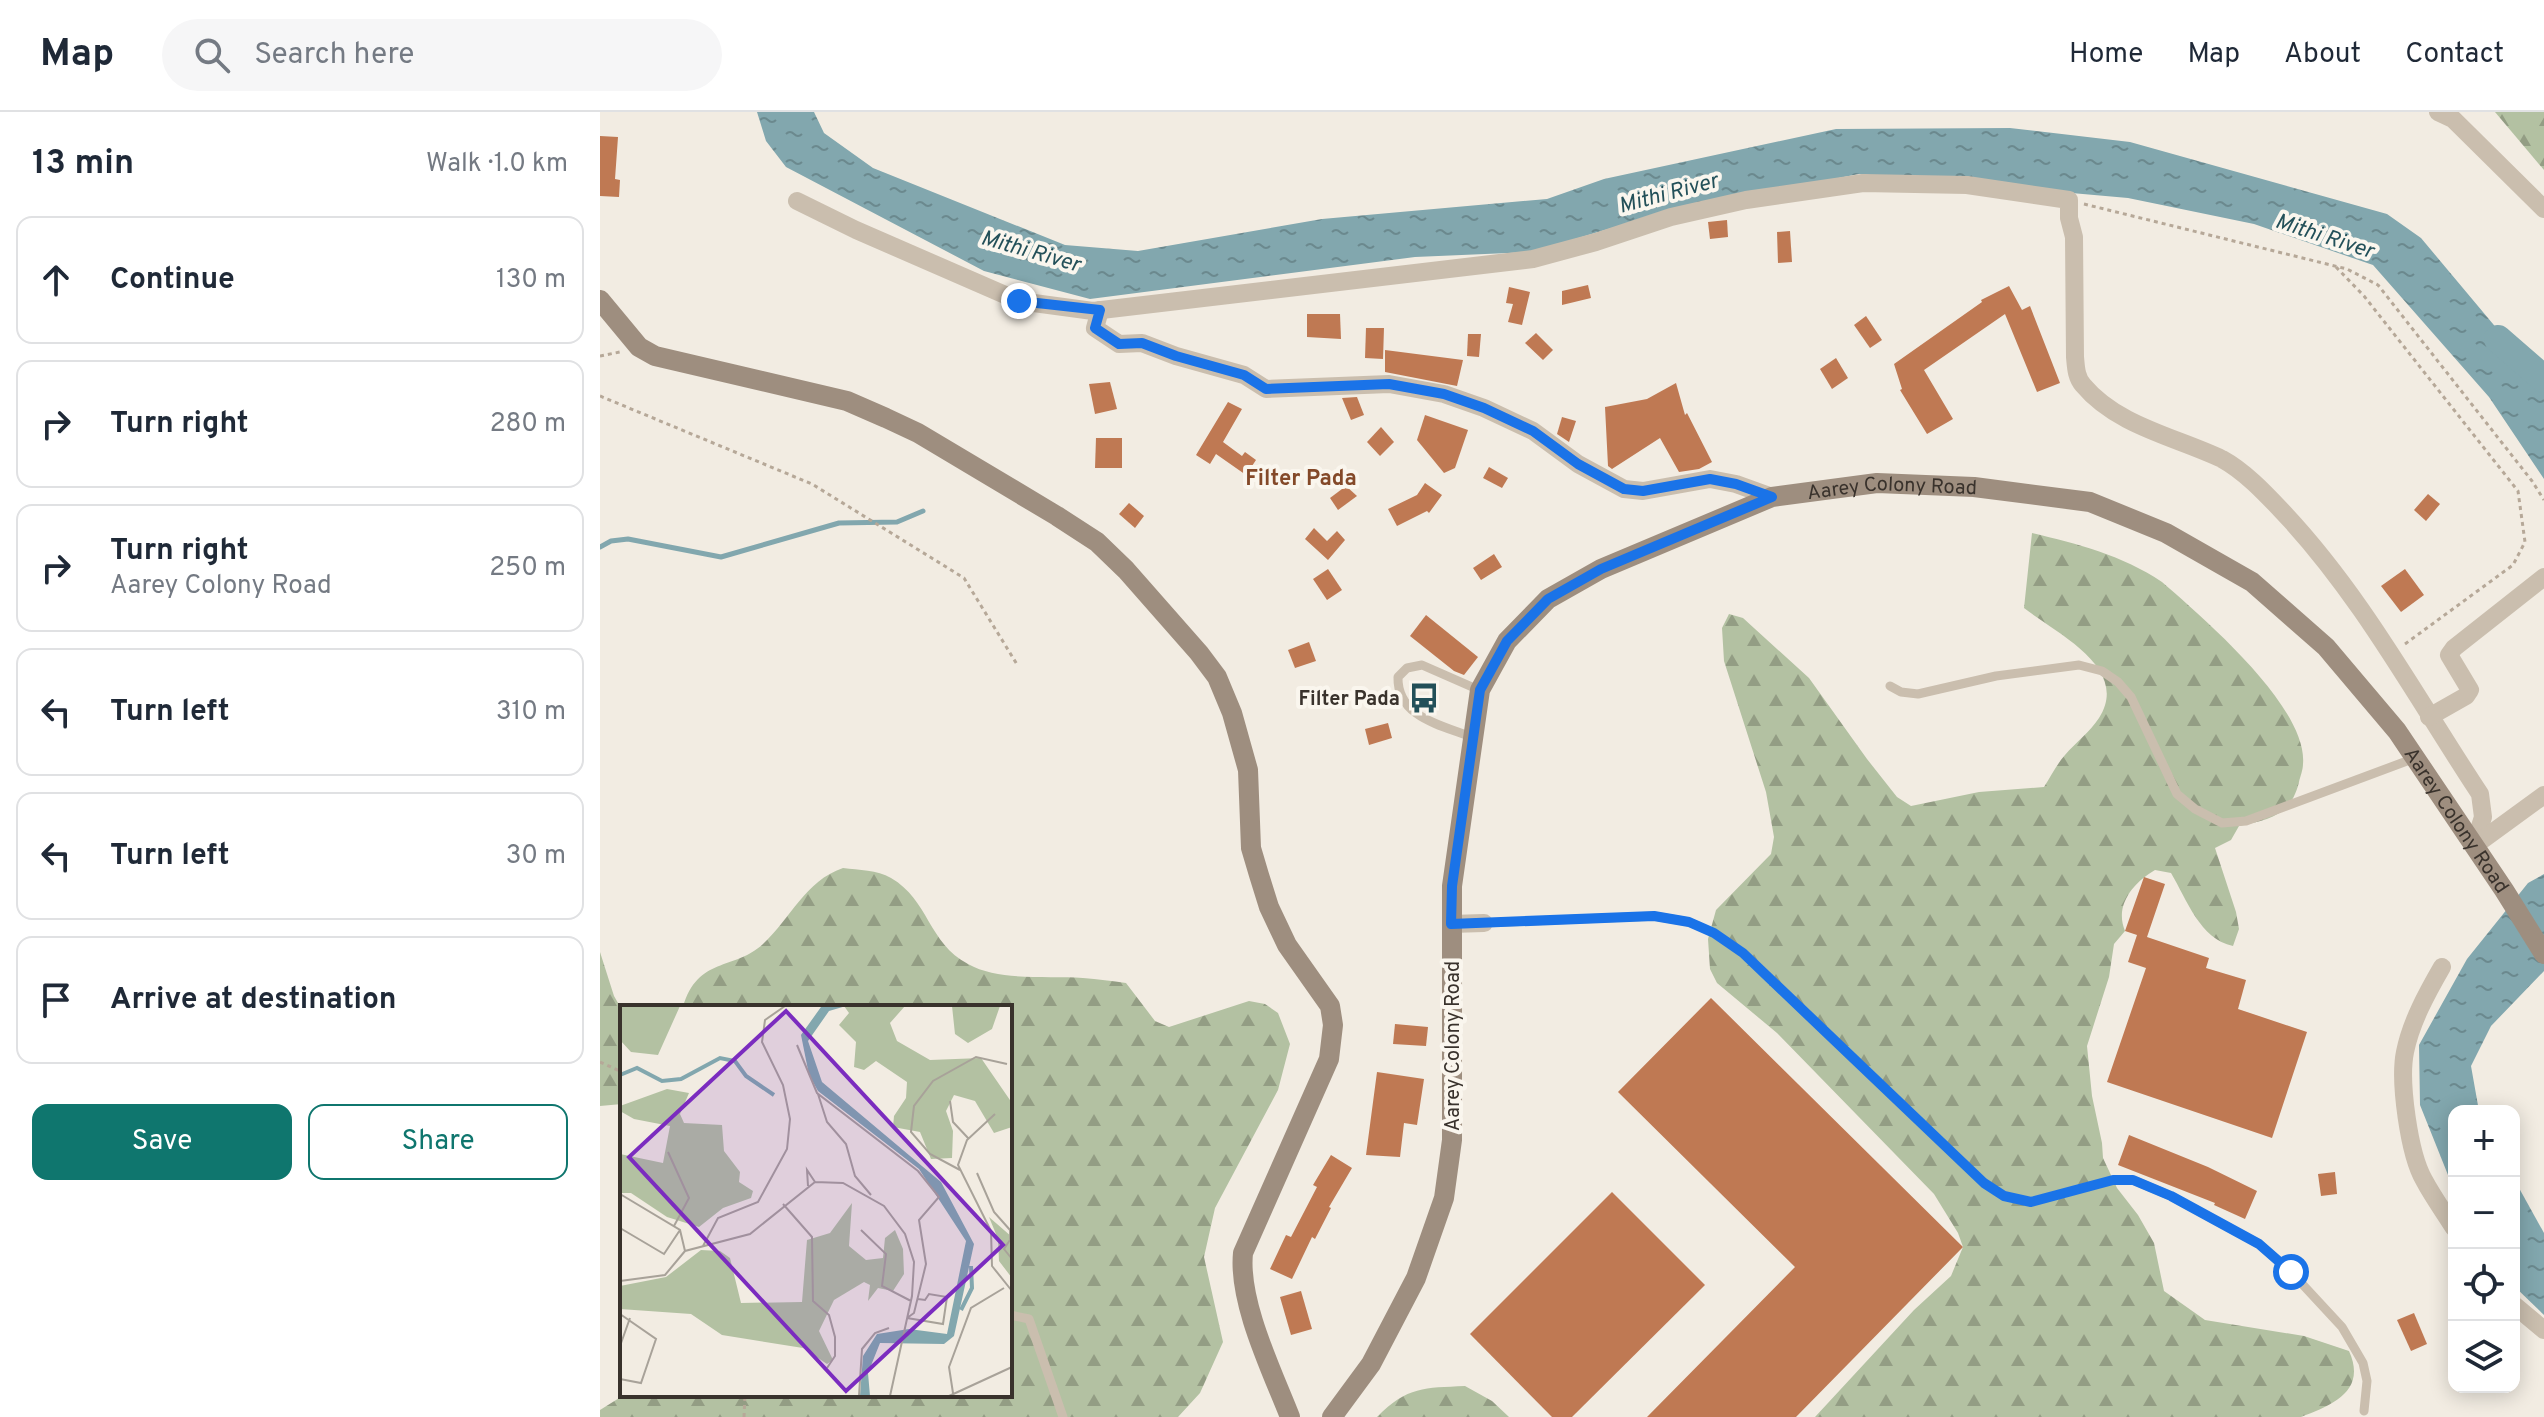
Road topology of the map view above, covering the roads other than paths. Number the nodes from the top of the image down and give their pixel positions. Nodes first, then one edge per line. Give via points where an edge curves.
1 (2438, 112) edge
2 (797, 201) dead end
3 (2544, 209) edge
4 (600, 300) edge
5 (1100, 310) junction
6 (1772, 497) junction
7 (2544, 577) edge
8 (1890, 686) dead end
9 (1480, 690) junction
10 (2429, 717) junction
11 (1474, 738) junction
12 (2415, 758) junction
13 (2544, 795) edge
14 (2474, 846) junction
15 (1484, 923) joint
16 (1451, 924) junction
17 (2544, 954) edge
18 (2442, 967) dead end
19 (2448, 1219) edge
20 (2520, 1310) edge
21 (1012, 1315) edge
22 (2544, 1330) edge
23 (2364, 1411) dead end
24 (1063, 1417) edge
25 (1290, 1417) edge
26 (1332, 1417) edge

1 - 3 street via 2453,119
2 - 5 street via 1019,301
4 - 25 main road via 639,347 655,356 847,401 918,433 1057,516 1097,542 1126,570 1217,677 1248,770 1251,848 1269,907 1287,945 1330,1006 1333,1025 1329,1059 1243,1253 1241,1272 1249,1308
5 - 6 street via 1095,328 1119,344 1142,343 1244,375 1266,389 1389,384 1444,394 1533,431 1624,489 1643,491 1710,479
5 - 10 street via 1533,259 1671,217 1863,183 1967,185 2069,200 2076,372 2082,384 2137,425 2225,461 2260,488 2308,538
6 - 9 main road, Aarey Colony Road via 1601,569 1548,599 1507,641
6 - 12 main road, Aarey Colony Road via 1877,483 1974,487 2090,502 2153,528 2252,582 2326,647
7 - 10 street via 2454,648 2449,655 2452,663 2470,690
8 - 12 lane via 1918,694 2037,670 2079,665 2102,671 2131,697 2177,794 2222,823 2246,821
9 - 11 main road, Aarey Colony Road
9 - 11 lane via 1422,665 1407,668 1398,677 1398,692 1412,712
10 - 14 street via 2480,794 2483,817
11 - 16 main road, Aarey Colony Road
12 - 14 main road, Aarey Colony Road
13 - 14 street
14 - 17 main road, Aarey Colony Road
15 - 16 street
15 - 23 lane via 1654,916 1714,933 1743,953 1984,1183 2004,1196 2031,1202 2113,1180 2133,1180 2259,1244 2342,1327 2363,1363
16 - 26 main road, Aarey Colony Road via 1452,1140 1444,1198 1416,1278 1371,1364
18 - 19 street via 2423,1001 2404,1070 2414,1155
20 - 22 street
21 - 24 lane via 1029,1319

